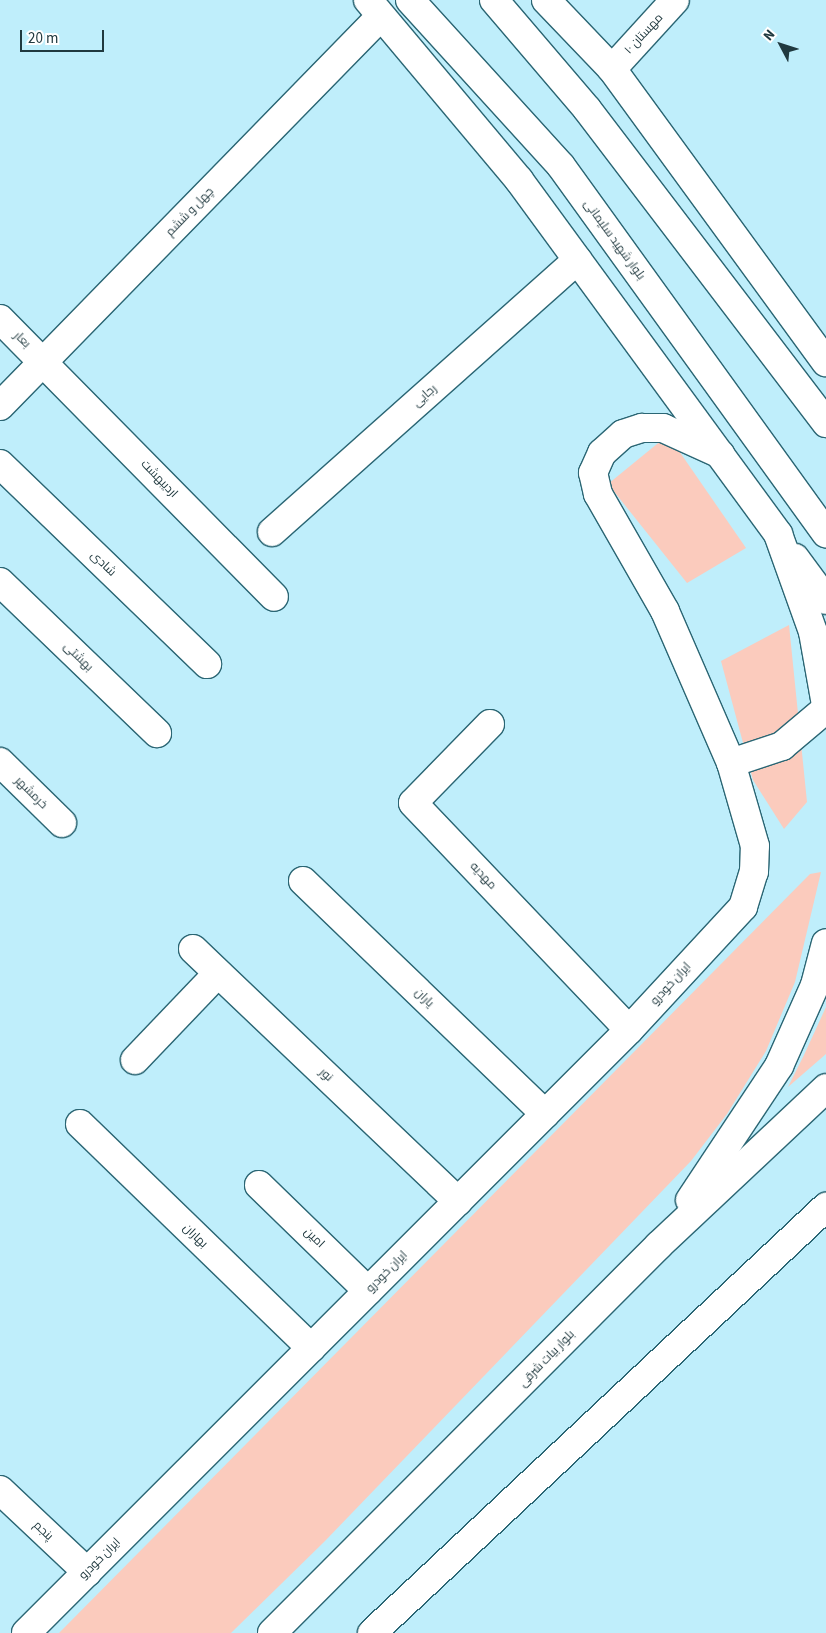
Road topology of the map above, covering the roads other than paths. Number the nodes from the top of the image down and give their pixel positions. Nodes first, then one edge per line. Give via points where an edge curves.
1 (410, 0) edge
2 (494, 0) edge
3 (546, 0) edge
4 (675, 0) edge
5 (374, 9) edge
6 (612, 69) junction
7 (577, 260) junction
8 (0, 319) edge
9 (44, 361) junction
10 (826, 362) edge
11 (0, 406) edge
12 (826, 423) edge
13 (720, 454) junction
14 (0, 464) edge
15 (272, 532) dead end
16 (778, 534) junction
17 (826, 534) edge
18 (0, 582) edge
19 (274, 597) dead end
20 (826, 600) edge
21 (207, 664) dead end
22 (826, 707) edge
23 (490, 724) dead end
24 (156, 733) dead end
25 (0, 762) edge
26 (731, 763) junction
27 (62, 824) dead end
28 (303, 881) dead end
29 (826, 943) edge
30 (193, 949) dead end
31 (218, 973) junction
32 (629, 1030) junction
33 (135, 1060) dead end
34 (826, 1088) edge
35 (545, 1114) junction
36 (80, 1124) dead end
37 (260, 1185) dead end
38 (458, 1201) junction
39 (826, 1207) edge
40 (658, 1245) junction
41 (368, 1291) junction
42 (311, 1348) junction
43 (0, 1490) edge
44 (87, 1572) junction
45 (26, 1633) edge
46 (272, 1633) edge
47 (372, 1633) edge

1 - 17 street, بلوار شهید سلیمانی via 561,166
2 - 12 street via 587,109
3 - 6 street
4 - 6 street, مهستان ۱۰
5 - 7 street via 519,180
5 - 9 street, چهل و ششم
6 - 10 street
7 - 13 street
7 - 15 street, رجایی
8 - 9 street, بعار
9 - 11 street, چهل و ششم
9 - 19 street, اردیبهشت
13 - 16 street
13 - 26 street via 663,428 642,428 623,434 602,453 593,473 598,494 665,611
14 - 21 street, شادی
16 - 20 street
16 - 22 street via 813,632
18 - 24 street, بهشتی
22 - 26 street via 782,746
23 - 32 street, مهدیه via 413,803
25 - 27 street, خرمشهر
26 - 32 street, ایران خودرو via 755,846 754,872 743,906
28 - 35 street, یاران
29 - 40 street via 815,985 779,1066
30 - 31 street, نور
31 - 33 street
31 - 38 street, نور
32 - 35 street, ایران خودرو
34 - 40 street, بلوار بیات شرقی
35 - 38 street, ایران خودرو
36 - 42 street, بهاران
37 - 41 street, امین
38 - 41 street, ایران خودرو
39 - 47 street
40 - 46 street, بلوار بیات شرقی
41 - 42 street, ایران خودرو
42 - 44 street, ایران خودرو
43 - 44 street, پنجم
44 - 45 street, ایران خودرو

